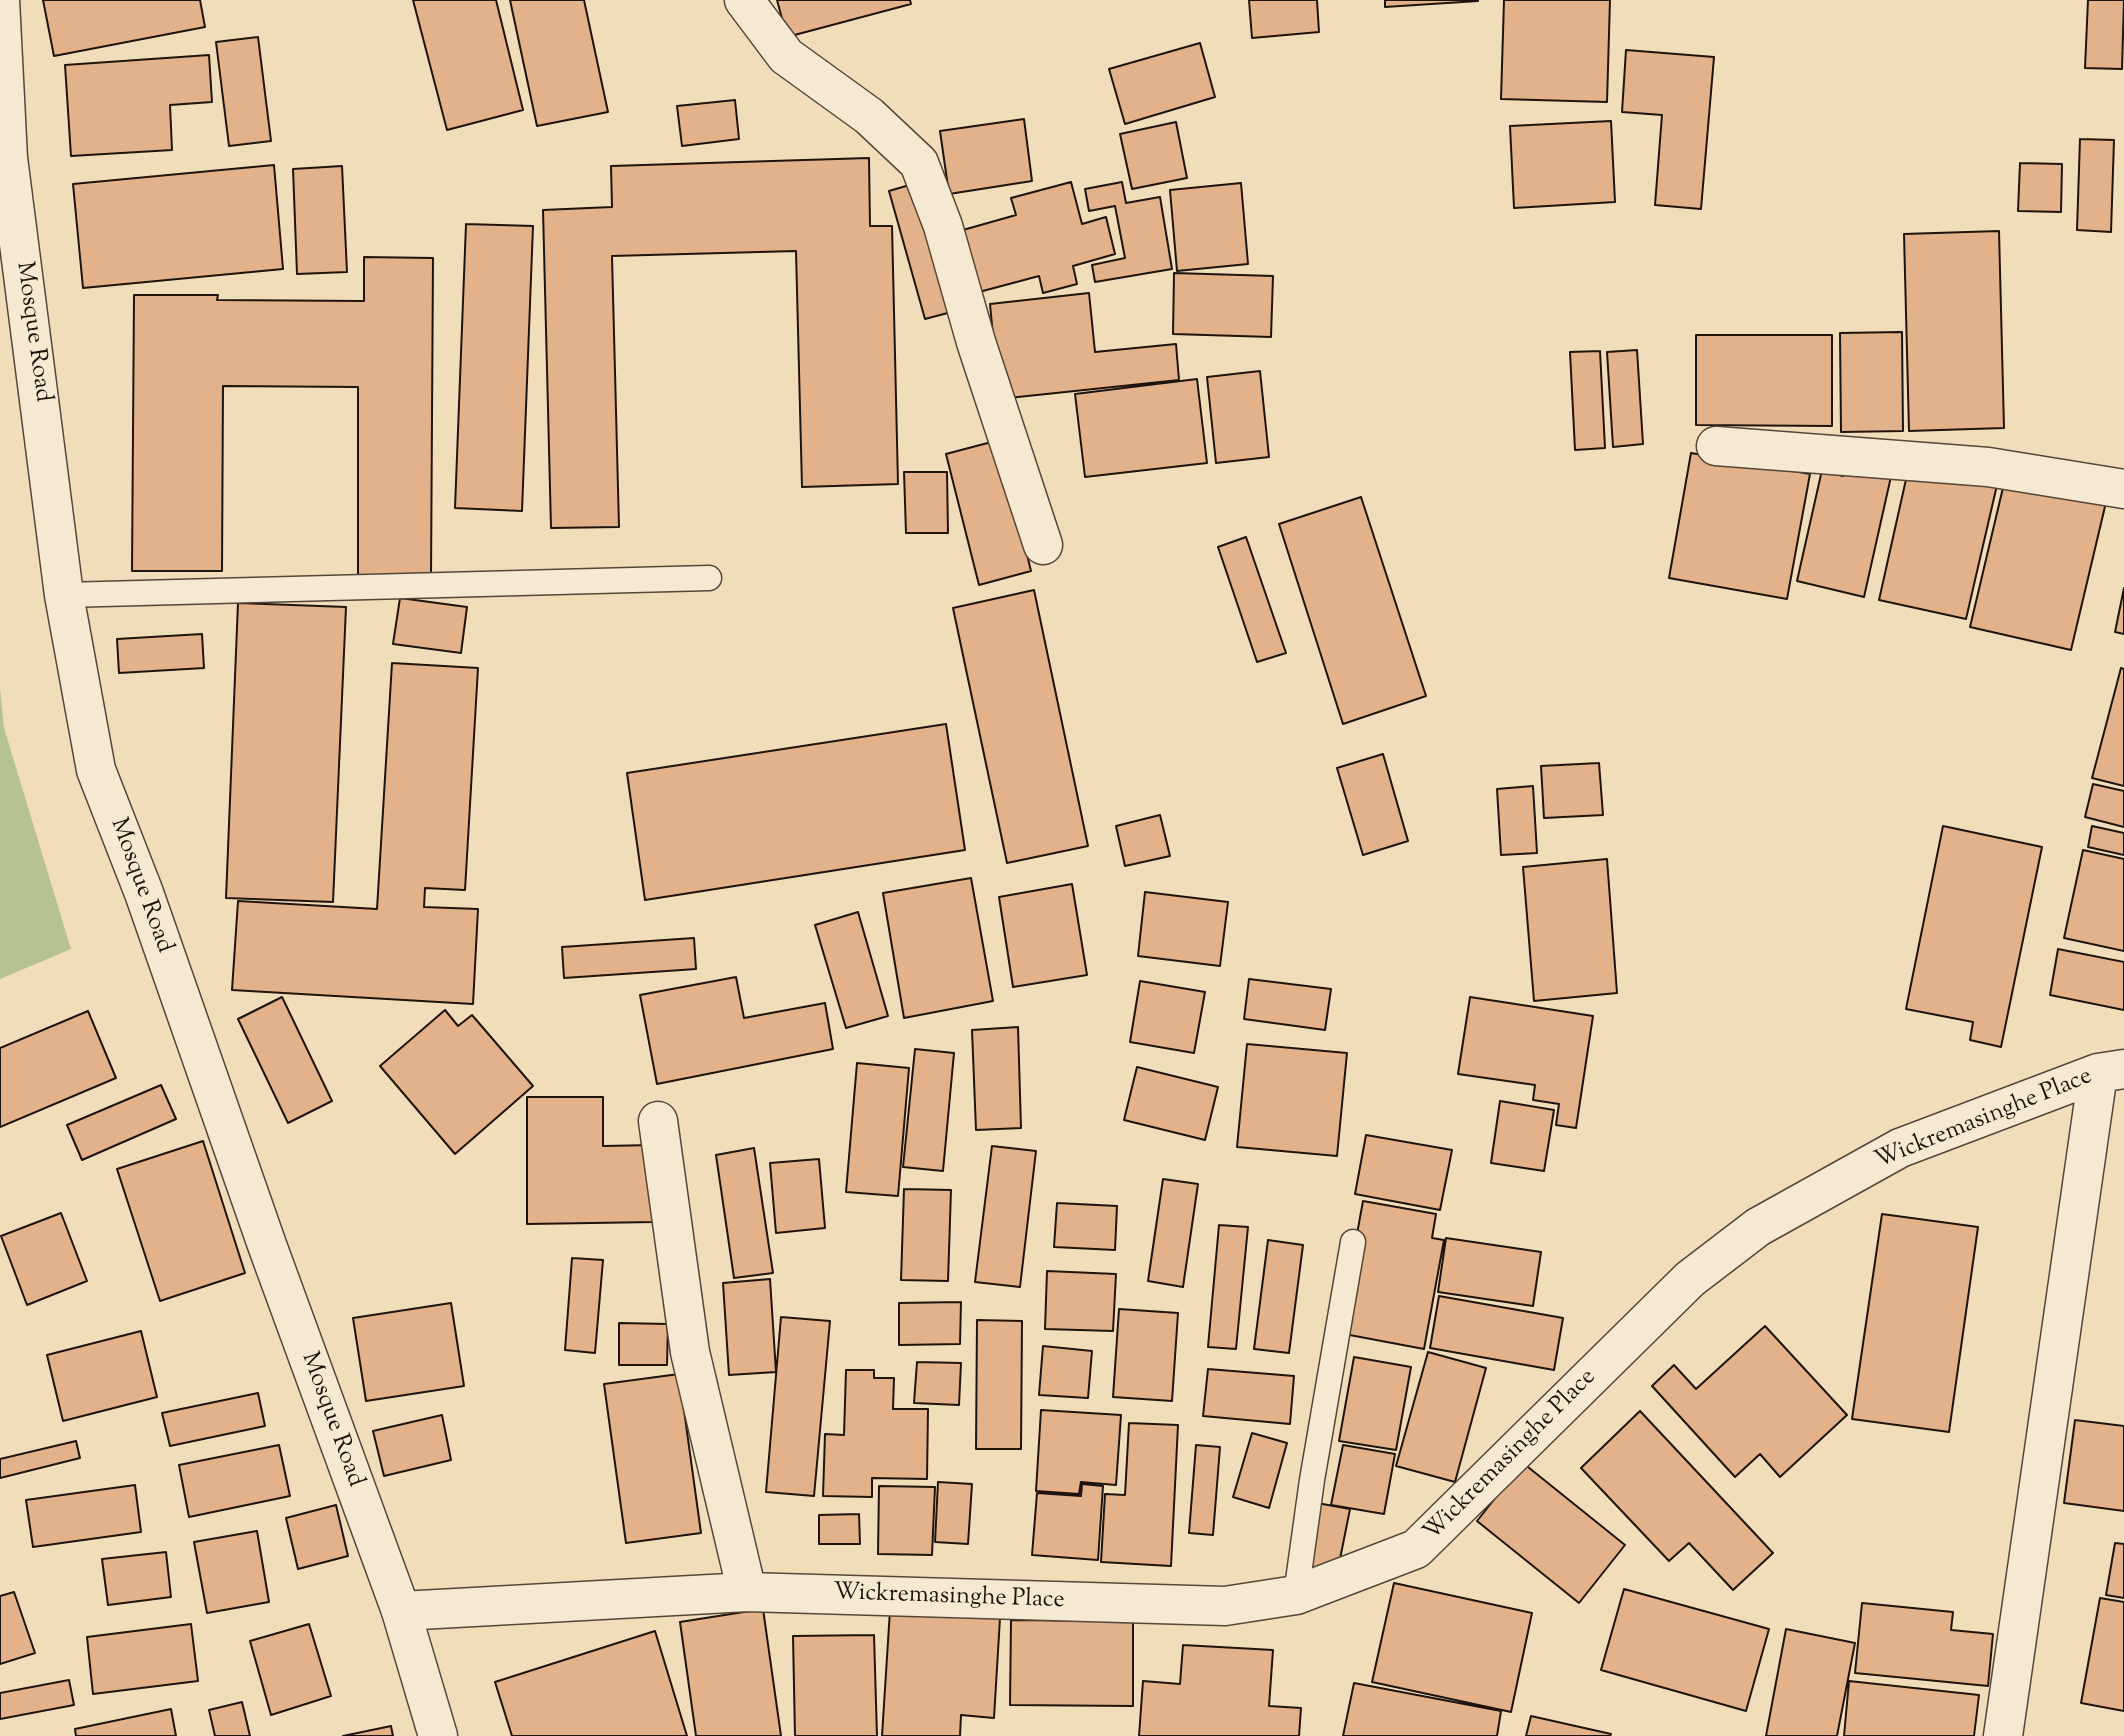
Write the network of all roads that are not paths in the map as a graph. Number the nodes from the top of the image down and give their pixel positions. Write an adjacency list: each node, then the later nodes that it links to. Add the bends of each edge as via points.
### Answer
1 (0, 0): 7 (street, Mosque Road, via 8,158)
2 (744, 0): 5 (street, via 786,56 869,116 919,163)
3 (1716, 446): 4 (street, via 1987,467)
4 (2124, 489)
5 (1043, 545)
6 (709, 578): 7 (lane)
7 (64, 595): 13 (street, Mosque Road, via 96,770)
8 (2111, 1071): 12 (street, Wickremasinghe Place, via 1899,1148 1758,1227 1690,1279 1416,1549); 15 (street)
9 (658, 1121): 11 (street, via 690,1352)
10 (1353, 1242): 12 (lane)
11 (747, 1592): 12 (street, Wickremasinghe Place, via 1225,1606); 13 (street, Wickremasinghe Place)
12 (1296, 1595)
13 (401, 1611): 14 (street, Mosque Road)
14 (438, 1736)
15 (2003, 1736)

